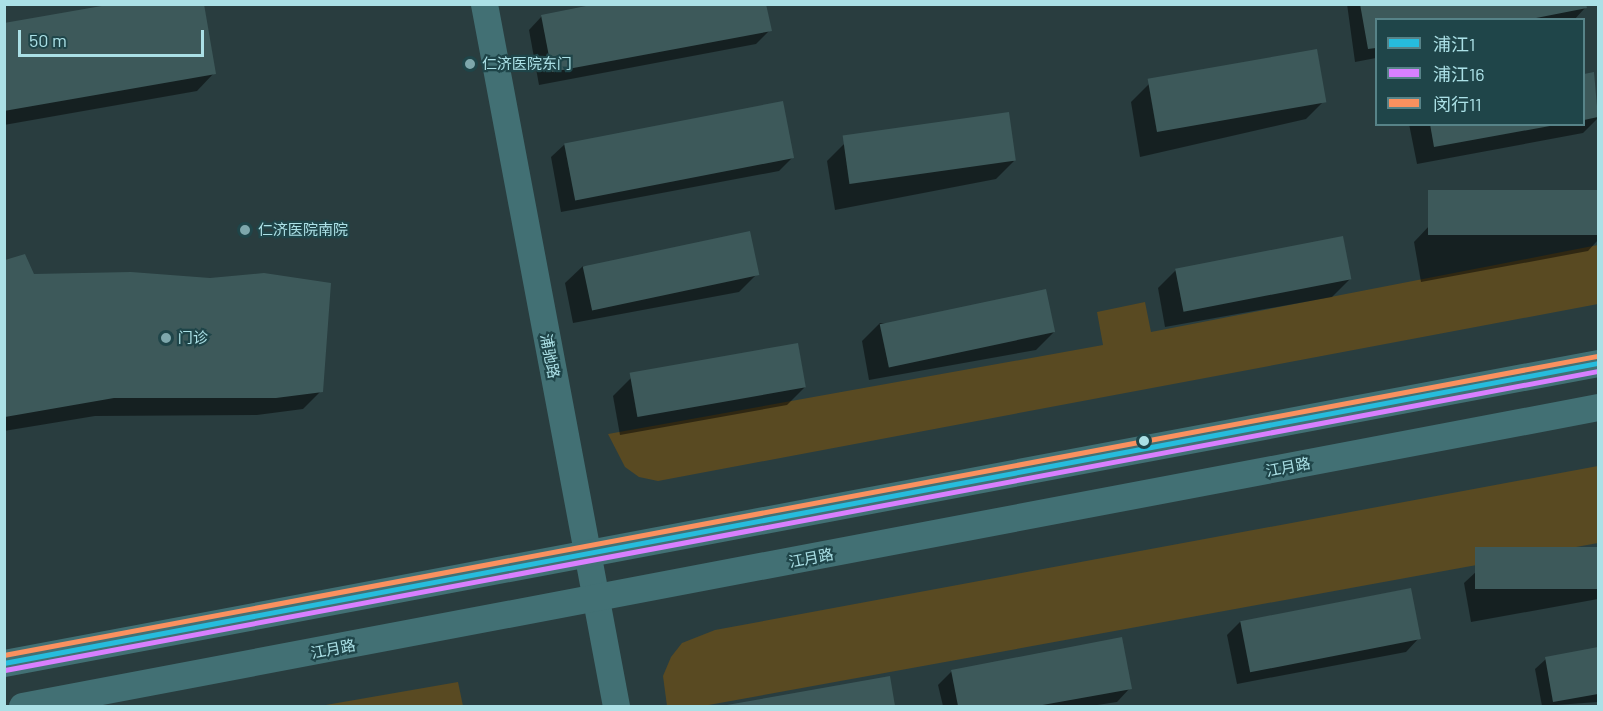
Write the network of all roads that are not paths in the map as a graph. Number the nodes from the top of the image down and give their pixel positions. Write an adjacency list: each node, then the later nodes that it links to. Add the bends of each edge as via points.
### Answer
1 (484, 4): 4 (street, 浦驰路)
2 (1599, 363): 4 (street)
3 (1599, 407): 5 (street, 江月路)
4 (587, 552): 5 (street, 浦驰路); 6 (street)
5 (596, 600): 7 (street, 江月路); 9 (street, 浦驰路)
6 (4, 663)
7 (134, 696): 8 (street, 江月路)
8 (22, 706)
9 (616, 706)

